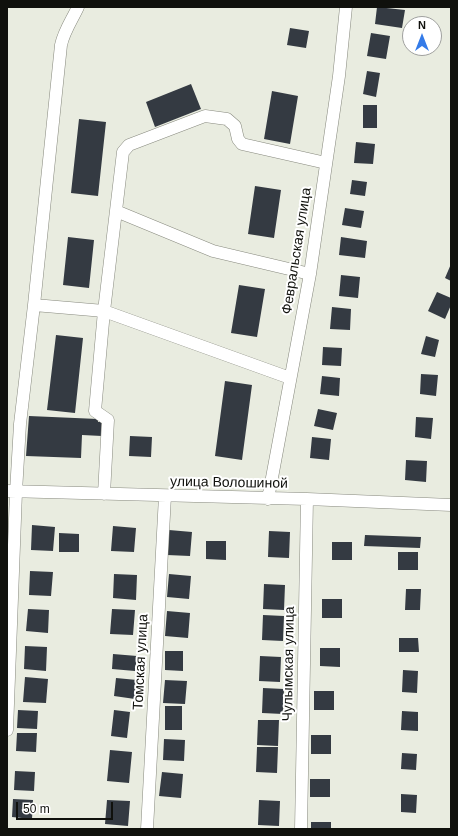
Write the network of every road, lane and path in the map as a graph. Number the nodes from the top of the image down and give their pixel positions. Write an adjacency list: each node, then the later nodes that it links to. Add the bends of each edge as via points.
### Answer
1 (78, 7): 6 (street, via 62,36)
2 (346, 7): 3 (street, Февральская улица)
3 (326, 163): 4 (street, via 242,144 235,126 227,119 205,116 130,145 123,152); 5 (street, Февральская улица)
4 (116, 211): 5 (street, via 213,251); 7 (street)
5 (310, 274): 8 (street, Февральская улица)
6 (34, 305): 7 (street); 9 (street)
7 (104, 311): 8 (street); 10 (street, via 94,411 108,420)
8 (290, 378): 12 (street, Февральская улица)
9 (11, 491): 10 (street, улица Волошиной); 15 (street)
10 (104, 494): 11 (street, улица Волошиной)
11 (165, 496): 12 (street, улица Волошиной); 17 (street, Томская улица)
12 (268, 498): 13 (street, улица Волошиной)
13 (307, 499): 14 (street, улица Волошиной); 18 (street, Чулымская улица)
14 (451, 505)
15 (8, 678): 16 (street)
16 (7, 730)
17 (147, 829)
18 (301, 829)

